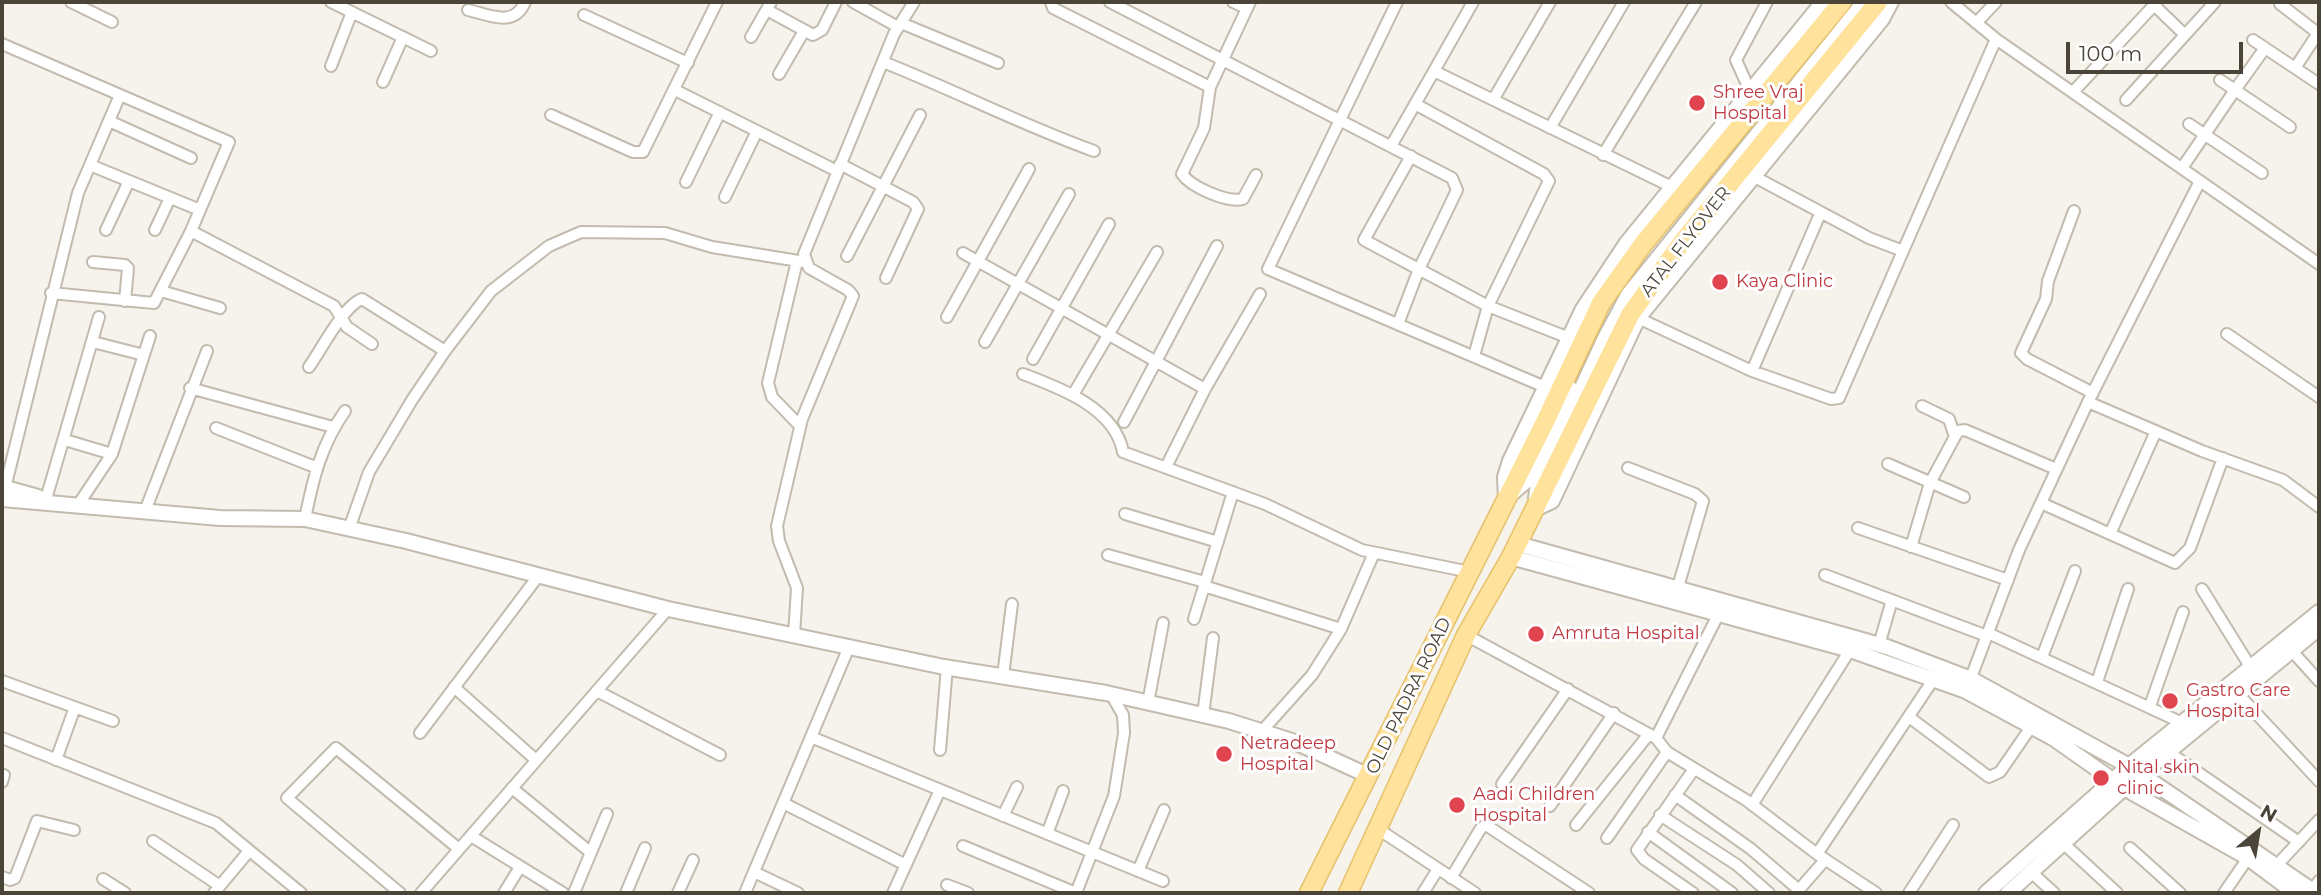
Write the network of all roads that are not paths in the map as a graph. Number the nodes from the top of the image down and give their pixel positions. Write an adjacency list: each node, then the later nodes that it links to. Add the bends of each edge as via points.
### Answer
1 (71, 2): 33 (street)
2 (331, 2): 31 (street)
3 (526, 2): 30 (street, via 519,13 507,19)
4 (717, 2): 48 (street)
5 (836, 2): 36 (street, via 822,30 813,35)
6 (853, 2): 35 (street)
7 (914, 2): 35 (street)
8 (1051, 2): 57 (street, via 1054,8)
9 (1110, 2): 46 (street)
10 (1233, 2): 28 (street)
11 (1397, 2): 69 (street)
12 (1473, 2): 52 (street)
13 (1550, 2): 63 (street)
14 (1624, 2): 73 (street)
15 (1696, 2): 78 (street)
16 (1767, 2): 60 (street, via 1736,60)
17 (1823, 2): 60 (street)
18 (1842, 2): 169 (main road, ATAL FLYOVER, via 1643,244 1601,303)
19 (1856, 2): 169 (street, via 1623,289 1525,482)
20 (1864, 2): 174 (street, via 1628,295 1538,483)
21 (1878, 2): 174 (main road, ATAL FLYOVER, via 1683,241 1630,315)
22 (1891, 2): 87 (street, via 1882,19)
23 (1951, 2): 34 (street)
24 (1996, 2): 34 (street)
25 (2215, 2): 38 (street)
26 (2156, 3): 38 (street); 61 (street)
27 (2280, 4): 37 (street)
28 (1248, 5): 46 (street)
29 (769, 6): 36 (street); 40 (street)
30 (468, 10)
31 (352, 12): 39 (street); 50 (street)
32 (584, 15): 48 (street)
33 (112, 22)
34 (1976, 23): 41 (street)
35 (899, 25): 47 (street); 49 (street)
36 (804, 31): 53 (street)
37 (2318, 34): 51 (street)
38 (2185, 35): 64 (street)
39 (403, 37): 45 (street); 55 (street)
40 (751, 37)
41 (1996, 39): 61 (street); 104 (street)
42 (2253, 40): 44 (street)
43 (2, 44): 62 (street)
44 (2265, 48): 51 (street); 59 (street)
45 (431, 51)
46 (1224, 59): 57 (street); 69 (street)
47 (883, 62): 77 (street); 82 (street)
48 (688, 63): 58 (street)
49 (998, 63)
50 (331, 66)
51 (2295, 68): 56 (street)
52 (1434, 71): 63 (street); 65 (street)
53 (779, 74)
54 (2220, 80): 59 (street)
55 (383, 82)
56 (2319, 83)
57 (1210, 87): 86 (street, via 1204,128 1182,174 1232,201 1243,199)
58 (675, 90): 66 (street); 67 (street, via 648,147 638,153)
59 (2235, 90): 72 (street); 75 (street)
60 (1750, 91): 92 (street)
61 (2073, 92): 83 (street)
62 (120, 95): 70 (street); 96 (street, via 229,142)
63 (1493, 100): 73 (street)
64 (2126, 100)
65 (1415, 104): 76 (street); 119 (street, via 1549,180)
66 (720, 113): 74 (street); 90 (street)
67 (551, 115)
68 (920, 115): 91 (street)
69 (1338, 118): 76 (street); 126 (street, via 1268,269)
70 (109, 121): 80 (street); 81 (street)
71 (2189, 124): 75 (street)
72 (2290, 127)
73 (1550, 128): 78 (street)
74 (757, 131): 82 (street); 94 (street)
75 (2205, 134): 83 (street); 85 (street)
76 (1391, 146): 79 (street)
77 (1094, 151)
78 (1603, 155): 92 (street)
79 (1411, 156): 112 (street, via 1452,178 1457,190); 112 (street, via 1364,240)
80 (191, 158)
81 (90, 164): 88 (street); 116 (street)
82 (838, 167): 91 (street); 108 (street)
83 (2182, 168): 89 (street)
84 (1029, 169): 110 (street)
85 (2262, 173)
86 (1255, 175)
87 (1753, 176): 98 (street); 125 (street)
88 (129, 181): 95 (street); 101 (street)
89 (2200, 181): 111 (street); 147 (street)
90 (686, 183)
91 (884, 187): 107 (street); 113 (street, via 918,209)
92 (1672, 187): 130 (street, via 1599,281)
93 (1069, 194): 114 (street)
94 (725, 197)
95 (170, 198): 96 (street); 100 (street)
96 (200, 211): 102 (street)
97 (2074, 211): 147 (street, via 2048,281 2046,299 2021,353)
98 (1821, 214): 104 (street); 141 (street)
99 (1109, 225): 121 (street)
100 (155, 229)
101 (106, 230)
102 (191, 231): 115 (street); 123 (street, via 334,306)
103 (1217, 246): 139 (street)
104 (1903, 251): 141 (street, via 1839,398)
105 (963, 253): 110 (street)
106 (1157, 253): 127 (street)
107 (847, 256)
108 (801, 261): 135 (street, via 712,247 665,233 581,232 549,246 491,291); 152 (street, via 768,383 772,397); 152 (street, via 853,296)
109 (93, 262): 118 (street, via 128,268)
110 (979, 262): 114 (street); 124 (street)
111 (2319, 264)
112 (1419, 269): 119 (street); 126 (street)
113 (886, 278)
114 (1018, 284): 121 (street); 132 (street)
115 (161, 291): 118 (street, via 154,303); 120 (street)
116 (51, 293): 118 (street); 166 (street)
117 (1260, 294): 145 (street)
118 (124, 301)
119 (1488, 306): 130 (street); 137 (street)
120 (219, 308)
121 (1061, 308): 127 (street); 138 (street)
122 (99, 317): 131 (street)
123 (342, 317): 133 (street, via 347,327); 135 (street, via 362,299); 140 (street)
124 (947, 317)
125 (1638, 318): 141 (street); 174 (street, via 1552,501)
126 (1398, 324): 137 (street)
127 (1109, 334): 139 (street); 146 (street)
128 (2227, 334): 148 (street)
129 (150, 336): 136 (street)
130 (1569, 338): 143 (street)
131 (93, 342): 136 (street); 157 (street)
132 (985, 342)
133 (372, 344)
134 (207, 351): 144 (street)
135 (445, 351): 178 (street, via 369,472)
136 (144, 355): 158 (street)
137 (1474, 356): 143 (street)
138 (1033, 359)
139 (1157, 361): 145 (street); 151 (street)
140 (309, 368)
141 (1752, 371)
142 (1023, 374): 146 (street)
143 (1545, 387): 169 (street, via 1510,461)
144 (190, 388): 154 (street); 175 (street)
145 (1205, 389): 162 (street)
146 (1074, 393): 162 (street, via 1120,434 1123,452)
147 (2091, 397): 155 (street); 164 (street)
148 (2319, 397)
149 (1922, 406): 156 (street, via 1949,419)
150 (345, 411): 154 (street)
151 (1124, 422)
152 (800, 426): 206 (street, via 777,526 797,587)
153 (216, 428): 161 (street)
154 (333, 428): 161 (street)
155 (2156, 431): 159 (street); 180 (street)
156 (1954, 434): 164 (street, via 1965,430); 165 (street)
157 (65, 440): 158 (street); 170 (street)
158 (112, 454): 172 (street)
159 (2223, 458): 173 (street, via 2283,481); 180 (street, via 2190,548 2175,562)
160 (1888, 464): 165 (street)
161 (315, 467): 177 (street)
162 (1166, 467): 167 (street)
163 (1629, 468): 192 (street, via 1703,501)
164 (2056, 469): 171 (street)
165 (1930, 483): 168 (street); 182 (street)
166 (3, 491): 170 (street)
167 (1233, 492): 181 (street); 184 (street)
168 (1964, 497)
169 (1506, 498): 187 (main road, OLD PADRA ROAD)
170 (51, 501): 172 (street)
171 (2041, 503): 180 (street); 190 (street)
172 (78, 505): 175 (street)
173 (2319, 507)
174 (1535, 509): 183 (main road, OLD PADRA ROAD)
175 (145, 511): 177 (street)
176 (1125, 514): 181 (street)
177 (305, 519): 178 (street)
178 (349, 528): 188 (street)
179 (1858, 528): 182 (street)
180 (2110, 534)
181 (1218, 541): 191 (street)
182 (1911, 547): 190 (street)
183 (1514, 551): 192 (street); 201 (street); 207 (main road, OLD PADRA ROAD)
184 (1374, 553): 187 (street); 204 (street)
185 (1108, 555): 191 (street)
186 (2074, 571): 214 (street)
187 (1470, 572): 252 (main road, OLD PADRA ROAD)
188 (539, 575): 198 (street); 223 (street)
189 (1825, 575): 195 (street)
190 (2008, 580): 205 (street)
191 (1205, 584): 202 (street); 204 (street)
192 (1678, 587): 196 (street)
193 (2128, 589): 221 (street)
194 (2202, 589): 216 (street)
195 (1892, 600): 205 (street); 210 (street)
196 (1727, 601): 201 (street); 210 (street)
197 (1012, 604): 217 (street)
198 (668, 609): 206 (street); 225 (street)
199 (2183, 612): 230 (street)
200 (2319, 612): 216 (street)
201 (1717, 615): 212 (street); 240 (street)
202 (1194, 619)
203 (1163, 623): 228 (street)
204 (1341, 629): 238 (street, via 1312,675)
205 (1987, 634): 214 (street); 222 (street)
206 (794, 635): 211 (street)
207 (1466, 635): 224 (street); 271 (main road, OLD PADRA ROAD)
208 (2316, 635): 213 (street)
209 (1213, 638): 232 (street)
210 (1879, 645): 222 (street)
211 (849, 647): 215 (street); 241 (street)
212 (1850, 650): 218 (street); 262 (street)
213 (2291, 651): 220 (street); 227 (street)
214 (2042, 657): 221 (street)
215 (947, 667): 217 (street); 243 (street)
216 (2251, 668): 235 (street)
217 (1003, 676): 226 (street)
218 (1933, 680): 222 (street); 233 (street)
219 (2, 681): 229 (street)
220 (2319, 681)
221 (2097, 682): 230 (street)
222 (1968, 685): 236 (street); 249 (street)
223 (454, 687): 239 (street); 248 (street)
224 (1568, 689): 231 (street); 254 (street)
225 (597, 691): 246 (street); 248 (street)
226 (1111, 694): 228 (street); 286 (street, via 1123,715 1124,733 1114,796)
227 (2239, 695): 237 (street); 253 (street)
228 (1148, 703): 232 (street)
229 (75, 706): 234 (street); 247 (street)
230 (2150, 706): 235 (street)
231 (1614, 713): 240 (street); 263 (street)
232 (1203, 715): 238 (street)
233 (1909, 717): 236 (street, via 1989,777 2000,772); 287 (street)
234 (113, 721)
235 (2184, 723): 237 (street); 249 (street)
236 (2031, 727): 255 (street, via 2053,737)
237 (2198, 730): 245 (street)
238 (1262, 731): 252 (street)
239 (420, 733)
240 (1652, 736): 244 (street); 269 (street)
241 (811, 737): 258 (street); 261 (street)
242 (2, 738): 247 (street)
243 (940, 750)
244 (1667, 752): 250 (street); 276 (street)
245 (2171, 753): 251 (street); 278 (street)
246 (720, 755)
247 (56, 760): 284 (street, via 216,823)
248 (536, 760): 257 (street)
249 (2129, 766): 251 (street); 255 (street)
250 (1694, 769): 260 (street); 262 (street)
251 (2143, 775): 255 (street); 291 (street)
252 (1369, 776): 319 (main road, OLD PADRA ROAD)
253 (2319, 781)
254 (1502, 784)
255 (2119, 785): 279 (street); 288 (street); 329 (street)
256 (1017, 787): 267 (street)
257 (512, 788): 275 (street); 285 (street)
258 (940, 790): 267 (street); 290 (street)
259 (1063, 791): 274 (street)
260 (1675, 795): 266 (street); 305 (street, via 1751,849)
261 (783, 803): 290 (street); 295 (street)
262 (1752, 805): 287 (street)
263 (1550, 806)
264 (1164, 810): 294 (street)
265 (607, 814): 285 (street)
266 (1660, 815): 273 (street); 326 (street, via 1737,865)
267 (1003, 816): 274 (street)
268 (2319, 820): 278 (street)
269 (1576, 825)
270 (1953, 825): 328 (street)
271 (1378, 829): 293 (street); 320 (main road, OLD PADRA ROAD)
272 (74, 830): 297 (street, via 37,821 15,878)
273 (1648, 832): 324 (street, via 1639,845 1639,855); 325 (street)
274 (1047, 834): 286 (street)
275 (471, 836): 283 (street); 292 (street)
276 (1607, 838)
277 (153, 841): 303 (street)
278 (2299, 842): 291 (street)
279 (2063, 843): 296 (street); 332 (street)
280 (963, 846): 318 (street)
281 (645, 848): 312 (street)
282 (2130, 848): 333 (street)
283 (459, 849): 304 (street); 308 (street, via 336,748 287,798)
284 (249, 851): 303 (street); 307 (street)
285 (590, 852): 311 (street)
286 (1094, 853): 294 (street); 318 (street)
287 (1821, 857): 305 (street); 327 (street)
288 (2248, 859): 334 (street); 335 (street)
289 (693, 860): 313 (street)
290 (906, 865): 316 (street)
291 (2277, 865): 302 (street)
292 (520, 867): 309 (street); 310 (street)
293 (1438, 869): 298 (street); 321 (street)
294 (1138, 871): 300 (street)
295 (754, 872): 314 (street); 315 (street)
296 (2031, 872): 330 (street); 331 (street)
297 (2, 877)
298 (1451, 878): 322 (street); 323 (street, via 1486,825)
299 (103, 879): 306 (street)
300 (1163, 881)
301 (947, 885): 317 (street)
302 (2316, 888)
303 (217, 890)
304 (425, 892)
305 (1797, 892)
306 (125, 893)
307 (300, 893)
308 (400, 893)
309 (504, 893)
310 (563, 893)
311 (574, 893)
312 (626, 893)
313 (678, 893)
314 (745, 893)
315 (798, 893)
316 (893, 893)
317 (968, 893)
318 (1076, 893)
319 (1309, 893)
320 (1348, 893)
321 (1423, 893)
322 (1475, 893)
323 (1589, 893)
324 (1693, 893)
325 (1731, 893)
326 (1769, 893)
327 (1876, 893)
328 (1909, 893)
329 (1986, 893)
330 (2008, 893)
331 (2054, 893)
332 (2117, 893)
333 (2180, 893)
334 (2224, 893)
335 (2295, 893)

